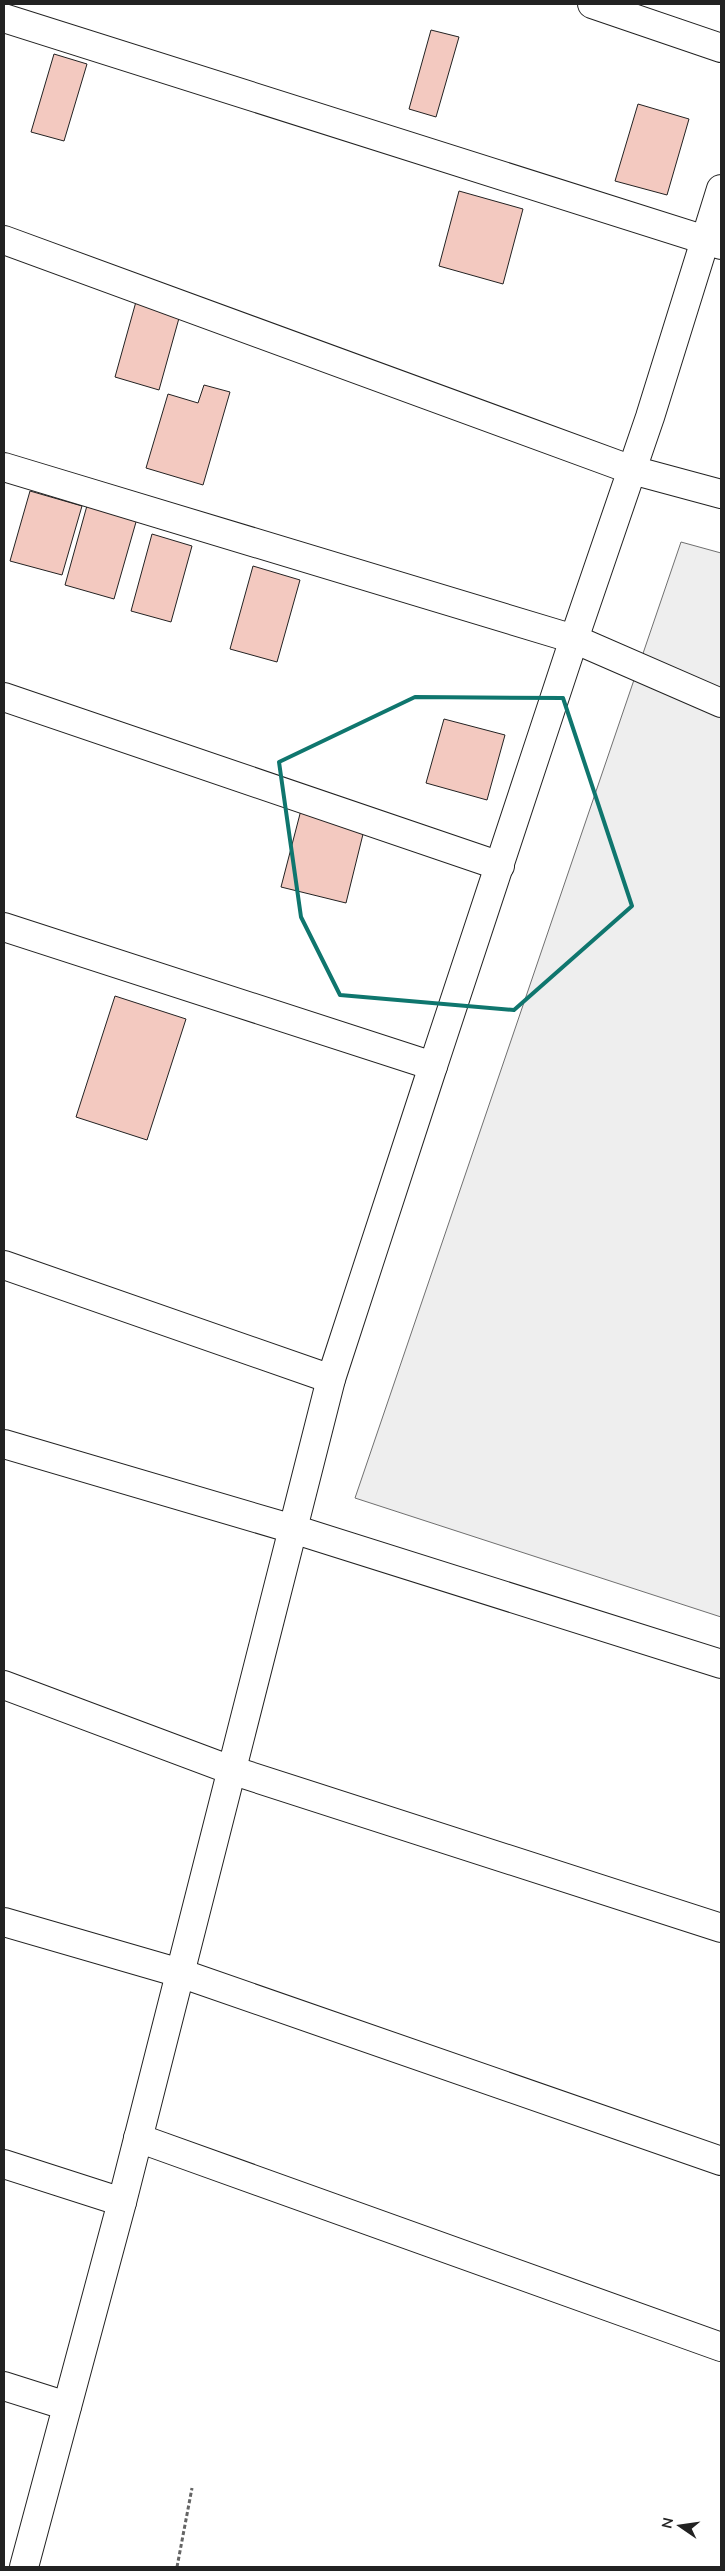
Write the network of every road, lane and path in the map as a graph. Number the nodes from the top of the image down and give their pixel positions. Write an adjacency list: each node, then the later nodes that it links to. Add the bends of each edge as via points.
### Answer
1 (592, 4): 3 (street)
2 (4, 18): 6 (street)
3 (721, 48)
4 (721, 190): 6 (street)
5 (4, 240): 8 (street)
6 (714, 242): 8 (street)
7 (4, 466): 10 (street)
8 (632, 470): 9 (street); 10 (street)
9 (721, 494)
10 (574, 639): 12 (street); 13 (street)
11 (4, 697): 13 (street)
12 (721, 703)
13 (500, 866): 15 (street)
14 (4, 927): 15 (street)
15 (433, 1066): 17 (street)
16 (4, 1265): 17 (street)
17 (331, 1379): 19 (street)
18 (4, 1444): 19 (street)
19 (293, 1529): 20 (street); 22 (street)
20 (721, 1664)
21 (4, 1685): 22 (street)
22 (231, 1770): 24 (street); 25 (street)
23 (4, 1922): 25 (street)
24 (721, 1928)
25 (180, 1973): 26 (street); 27 (street)
26 (138, 2138): 29 (street); 30 (street)
27 (721, 2161)
28 (4, 2164): 29 (street)
29 (122, 2202): 32 (street)
30 (721, 2347)
31 (4, 2386): 32 (street)
32 (67, 2406): 34 (street)
33 (192, 2488): 35 (path)
34 (24, 2567)
35 (177, 2567)

